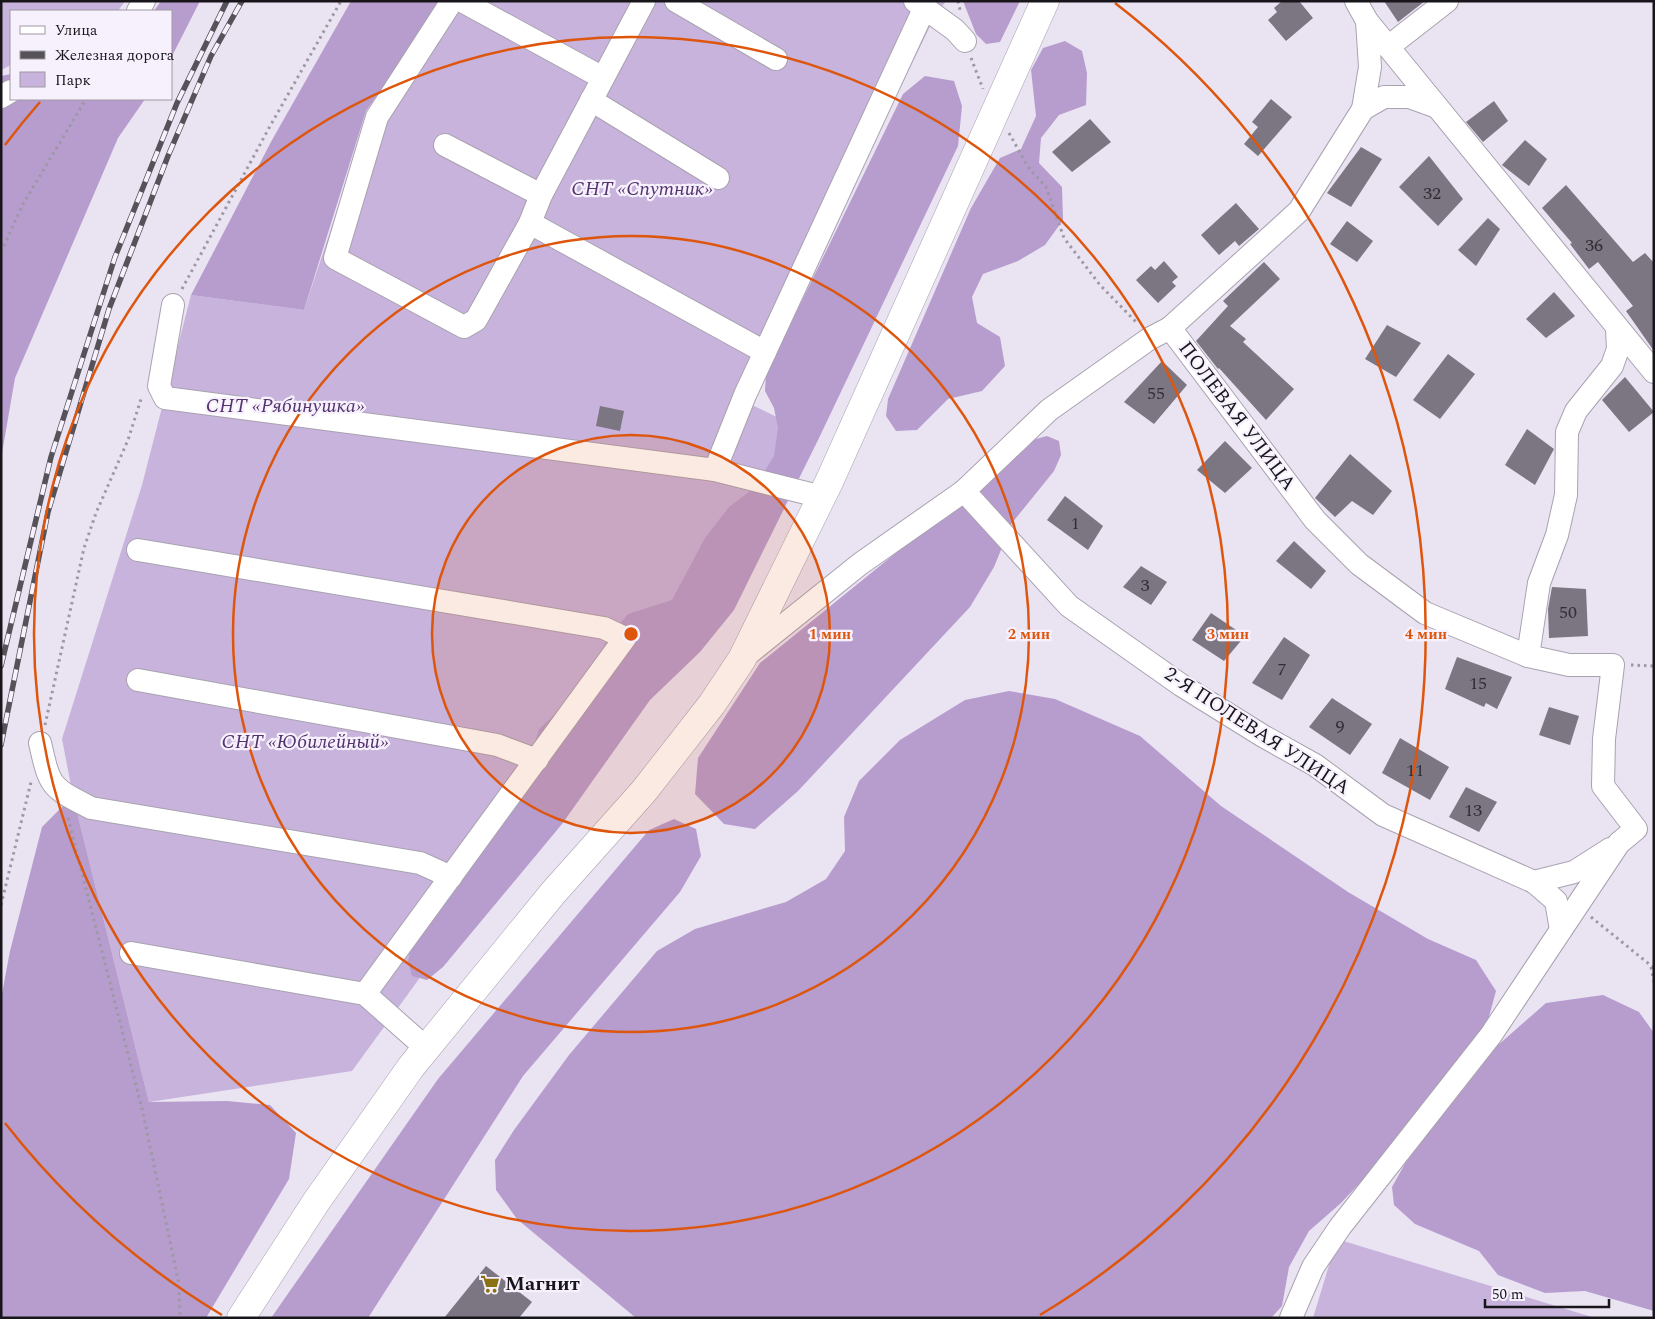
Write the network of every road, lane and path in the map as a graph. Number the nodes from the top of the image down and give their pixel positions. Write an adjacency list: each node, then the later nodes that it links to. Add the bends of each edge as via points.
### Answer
1 (341, 1): 25 (path)
2 (452, 1): 23 (street, via 377,117 335,258 464,327 476,320)
3 (462, 1): 14 (street)
4 (644, 1): 14 (street)
5 (676, 1): 13 (street)
6 (1045, 1): 19 (main road)
7 (1356, 1): 10 (street)
8 (1447, 1): 12 (street)
9 (920, 5): 11 (street); 29 (street)
10 (1367, 21): 12 (street); 18 (street, via 1370,67)
11 (965, 41)
12 (1388, 47): 17 (street)
13 (776, 59)
14 (603, 78): 16 (street)
15 (85, 100): 24 (path, via 24,204)
16 (592, 100): 21 (street); 22 (street)
17 (1438, 108): 18 (street, via 1409,97 1384,97); 27 (street)
18 (1363, 109): 26 (street, via 1299,211)
19 (997, 111): 28 (path, via 1028,167 1046,187 1064,238 1100,285); 34 (main road)
20 (445, 145): 22 (street)
21 (718, 178)
22 (540, 195): 23 (street)
23 (530, 224): 29 (street)
24 (1, 252)
25 (173, 305): 32 (street, via 159,386 165,398)
26 (1170, 328): 28 (street, ПОЛЕВАЯ УЛИЦА); 36 (street, ПОЛЕВАЯ УЛИЦА, via 1316,520 1359,564 1425,613)
27 (1617, 329): 30 (street); 36 (street, via 1618,349 1612,366 1576,411 1567,432 1566,495 1557,535 1539,583)
28 (1149, 339): 33 (street, ПОЛЕВАЯ УЛИЦА, via 1049,410)
29 (765, 352): 32 (street)
30 (1654, 372)
31 (143, 388): 39 (path, via 128,440 84,548)
32 (715, 470): 34 (street)
33 (964, 491): 37 (street, ПОЛЕВАЯ УЛИЦА, via 860,564); 45 (street, 2-Я ПОЛЕВАЯ УЛИЦА, via 1069,606 1181,685 1315,765 1383,815)
34 (822, 497): 37 (main road)
35 (138, 550): 40 (street, via 604,628 625,638)
36 (1528, 656): 43 (street, ПОЛЕВАЯ УЛИЦА, via 1569,665 1613,665 1604,739 1603,786 1636,828)
37 (742, 659): 53 (main road, via 706,712 644,791 553,893)
38 (138, 680): 40 (street, via 496,746)
39 (40, 743): 42 (street, via 48,777)
40 (537, 760): 44 (street)
41 (31, 781): 46 (path)
42 (62, 793): 44 (street, via 91,808 420,863); 54 (path, via 144,1113 179,1284)
43 (1619, 843): 45 (street, via 1574,872); 47 (street)
44 (451, 877): 52 (street)
45 (1534, 882): 48 (street, 2-Я ПОЛЕВАЯ УЛИЦА, via 1556,901)
46 (1, 905)
47 (1577, 906): 48 (street); 50 (path)
48 (1561, 930): 56 (street, via 1492,1035 1340,1227 1313,1267)
49 (131, 953): 52 (street)
50 (1653, 967): 51 (path)
51 (1654, 982)
52 (366, 994): 53 (street)
53 (426, 1048): 55 (main road, via 321,1194)
54 (180, 1318)
55 (241, 1318)
56 (1291, 1318)

